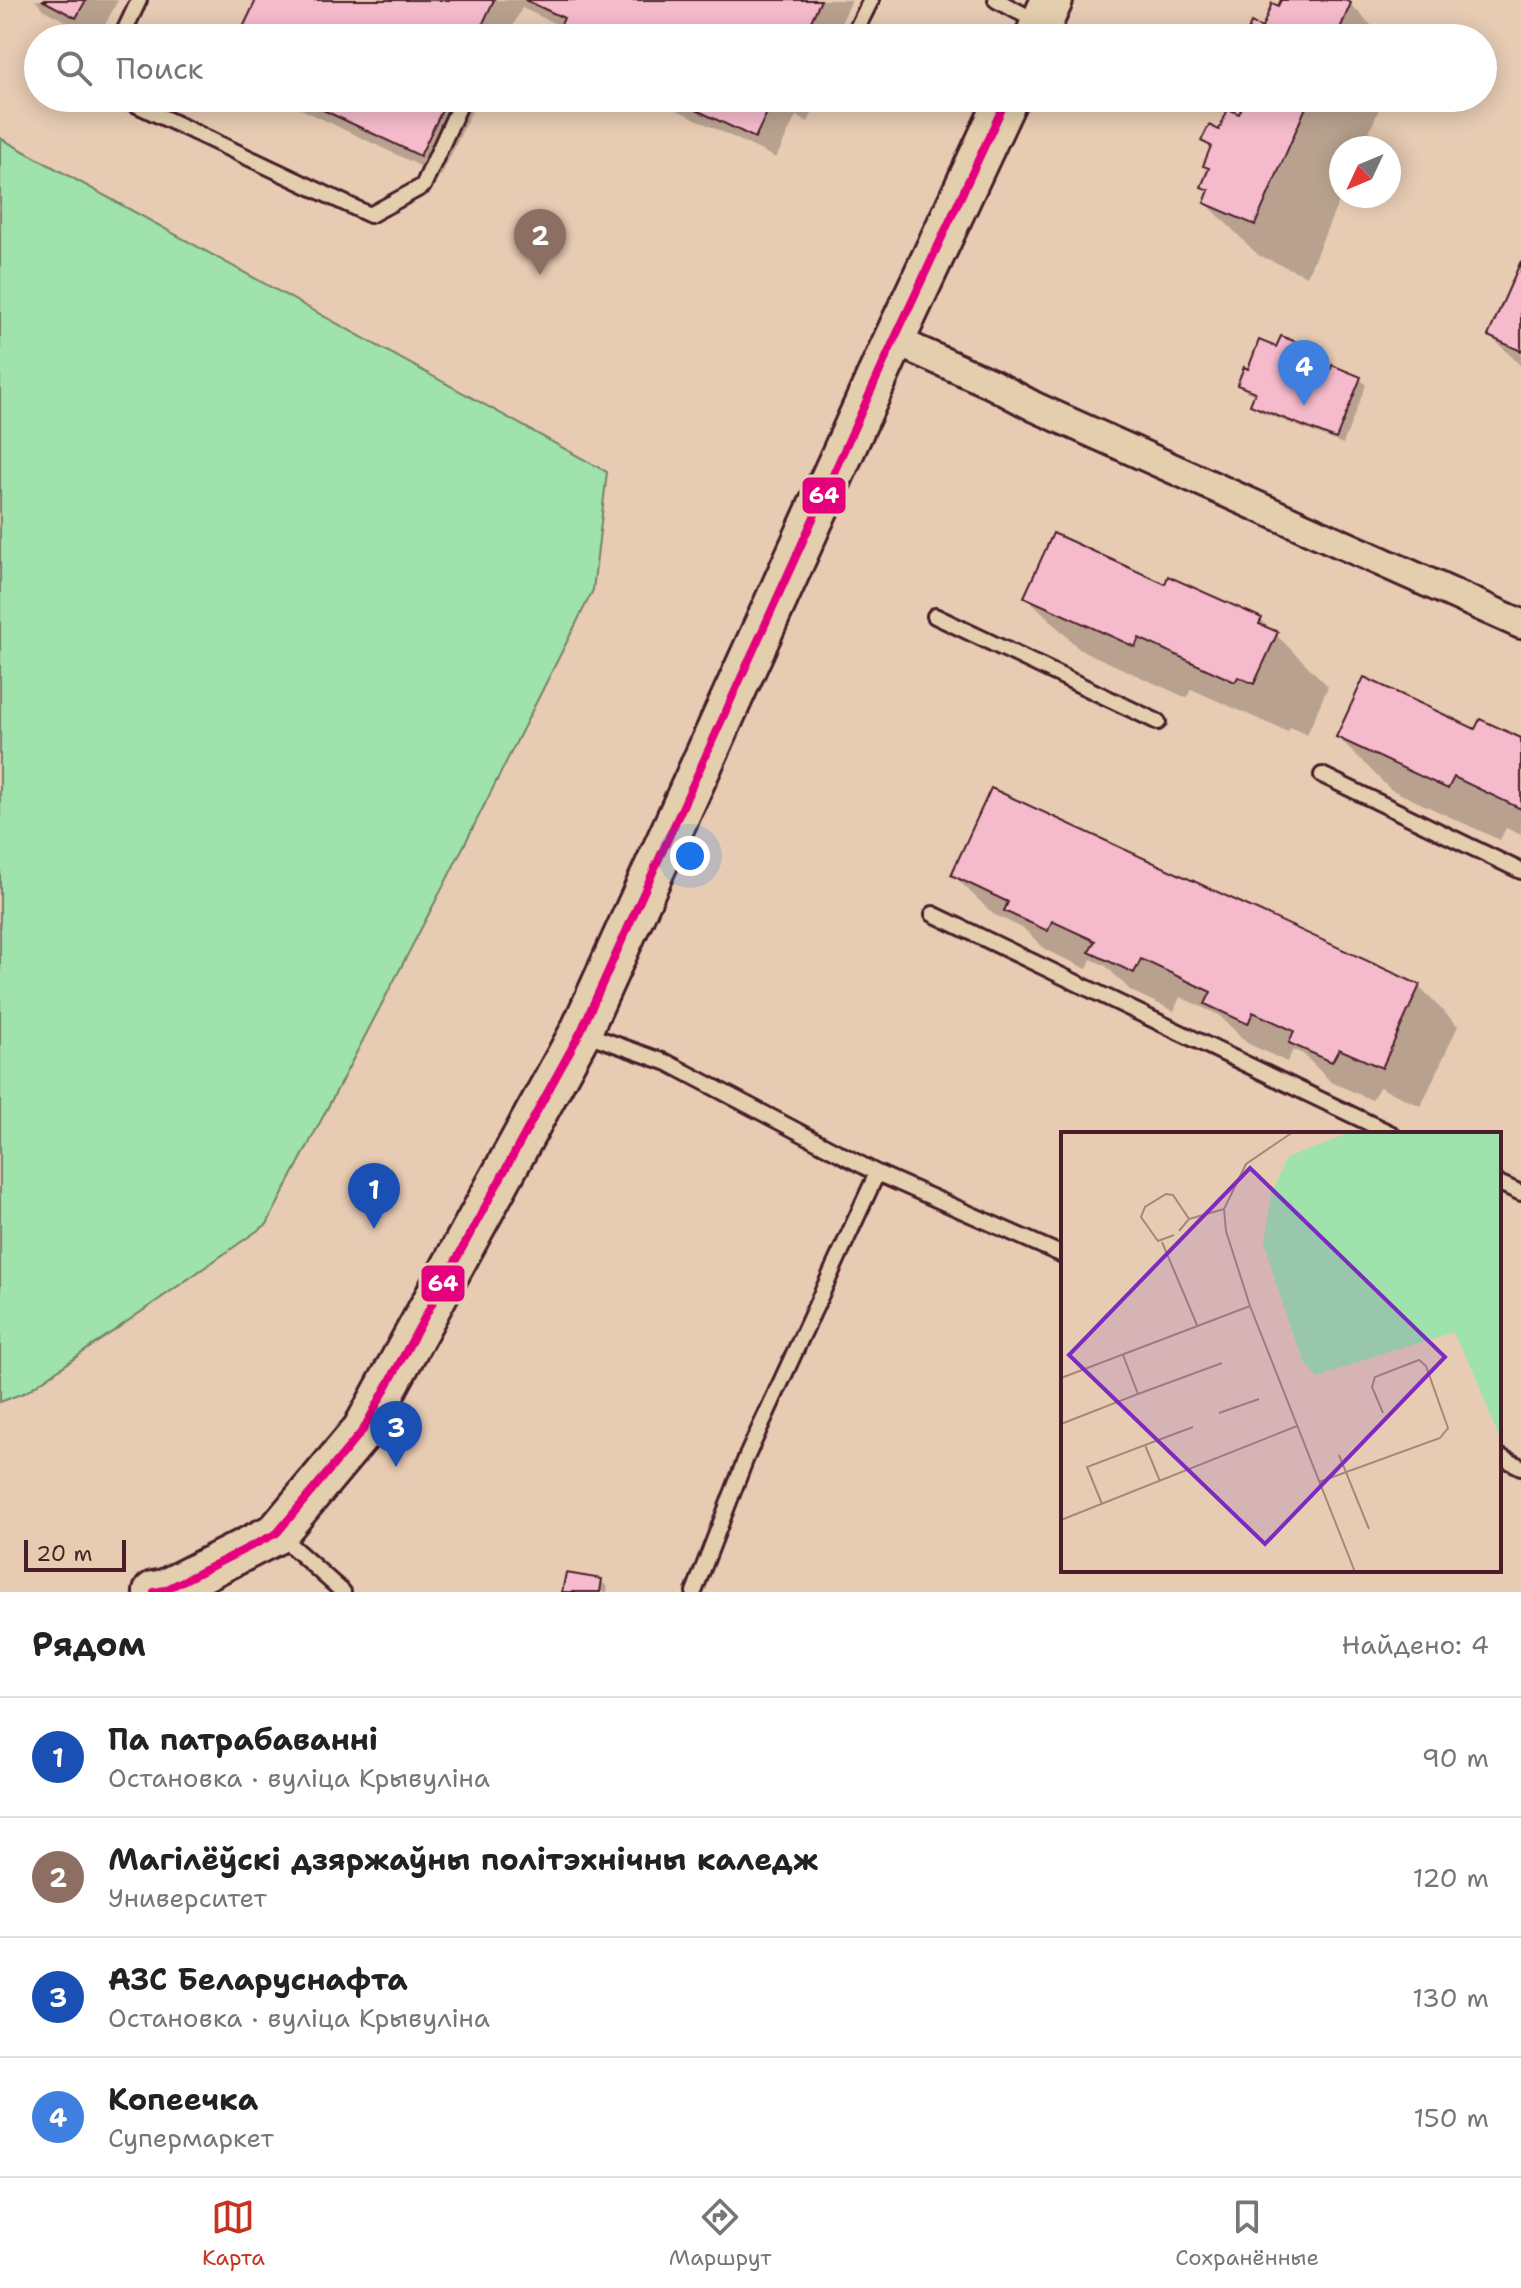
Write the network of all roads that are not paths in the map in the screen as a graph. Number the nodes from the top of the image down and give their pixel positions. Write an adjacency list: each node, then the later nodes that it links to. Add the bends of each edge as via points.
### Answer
1 (139, 0): 5 (lane)
2 (871, 0): 6 (lane)
3 (996, 0): 4 (lane)
4 (1043, 21)
5 (128, 24)
6 (859, 24)
7 (152, 112): 8 (lane, via 370,215 423,186)
8 (457, 112)
9 (1000, 112): 10 (main road)
10 (894, 340): 12 (street); 17 (main road)
11 (935, 616): 13 (lane)
12 (1521, 624)
13 (1158, 722)
14 (1322, 775): 15 (lane)
15 (1521, 871)
16 (933, 914): 18 (lane)
17 (581, 1031): 19 (lane, via 668,1063); 25 (main road, via 363,1430)
18 (1388, 1132)
19 (877, 1173): 22 (lane); 28 (lane, via 746,1458)
20 (1501, 1184): 21 (lane)
21 (1521, 1193)
22 (1061, 1254)
23 (1501, 1457): 24 (lane)
24 (1521, 1467)
25 (277, 1533): 26 (main road); 27 (lane)
26 (154, 1592)
27 (343, 1592)
28 (694, 1592)

